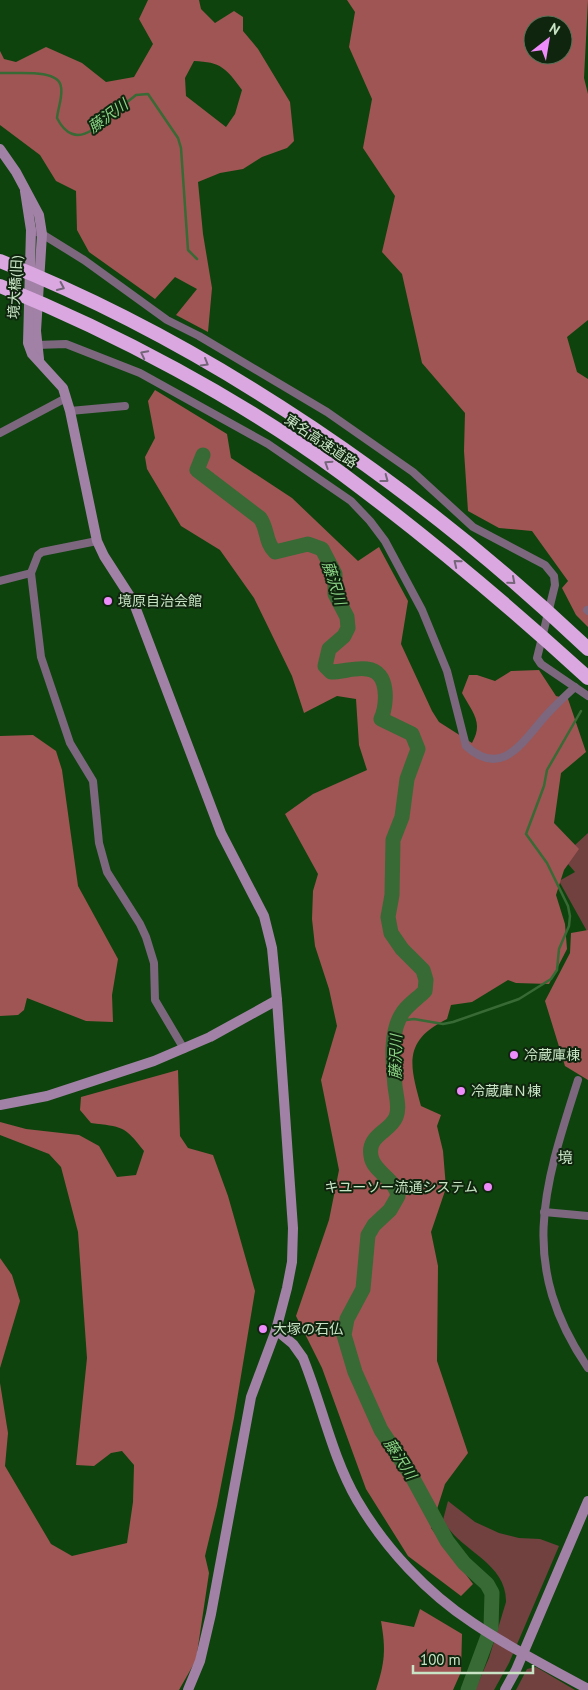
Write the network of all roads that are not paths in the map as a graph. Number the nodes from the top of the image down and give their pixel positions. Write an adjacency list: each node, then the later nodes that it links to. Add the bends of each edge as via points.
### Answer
1 (0, 149): 2 (street)
2 (25, 191): 3 (street); 4 (street, via 39,215)
3 (31, 230): 4 (street); 5 (street)
4 (42, 234): 5 (street); 20 (street, via 168,320 327,412 413,472 473,527 545,565 554,576 555,585 537,658)
5 (36, 248): 8 (street, 境大橋(旧))
6 (0, 261): 18 (highway, 東名高速道路, one-way to 18, via 163,339 309,426 430,513)
7 (0, 286): 19 (highway, 東名高速道路, one-way to 7, via 402,520 339,472 255,416 184,375 94,328)
8 (31, 330): 9 (street); 10 (street, via 28,343)
9 (36, 345): 10 (street); 20 (street, via 66,344 140,373 268,444 350,501 385,540 422,610 445,664 466,746 475,754 493,759 512,754)
10 (38, 359): 11 (street, via 63,388)
11 (66, 398): 13 (street); 14 (street)
12 (125, 406): 13 (street)
13 (70, 411): 15 (street)
14 (0, 433)
15 (97, 541): 16 (street, via 42,552); 22 (street, via 133,601 221,833 264,916 272,948)
16 (30, 574): 17 (street); 23 (street, via 41,657 70,743 93,782 107,872 146,937 154,963 155,1000)
17 (0, 581)
18 (588, 649)
19 (588, 678)
20 (575, 687): 21 (street)
21 (587, 693)
22 (277, 1000): 23 (street); 28 (street, via 293,1228 292,1262)
23 (184, 1050): 25 (street, via 47,1096)
24 (578, 1080): 26 (street, via 549,1174)
25 (0, 1105)
26 (544, 1212): 27 (street); 29 (street, via 545,1267 556,1308)
27 (588, 1216)
28 (276, 1330): 31 (street, via 304,1358 342,1465 357,1499 377,1530 429,1588 472,1623); 33 (street, via 251,1397 211,1614 200,1661)
29 (588, 1368)
30 (588, 1501): 31 (street)
31 (523, 1653): 32 (street); 34 (street)
32 (588, 1689)
33 (188, 1690)
34 (506, 1690)

